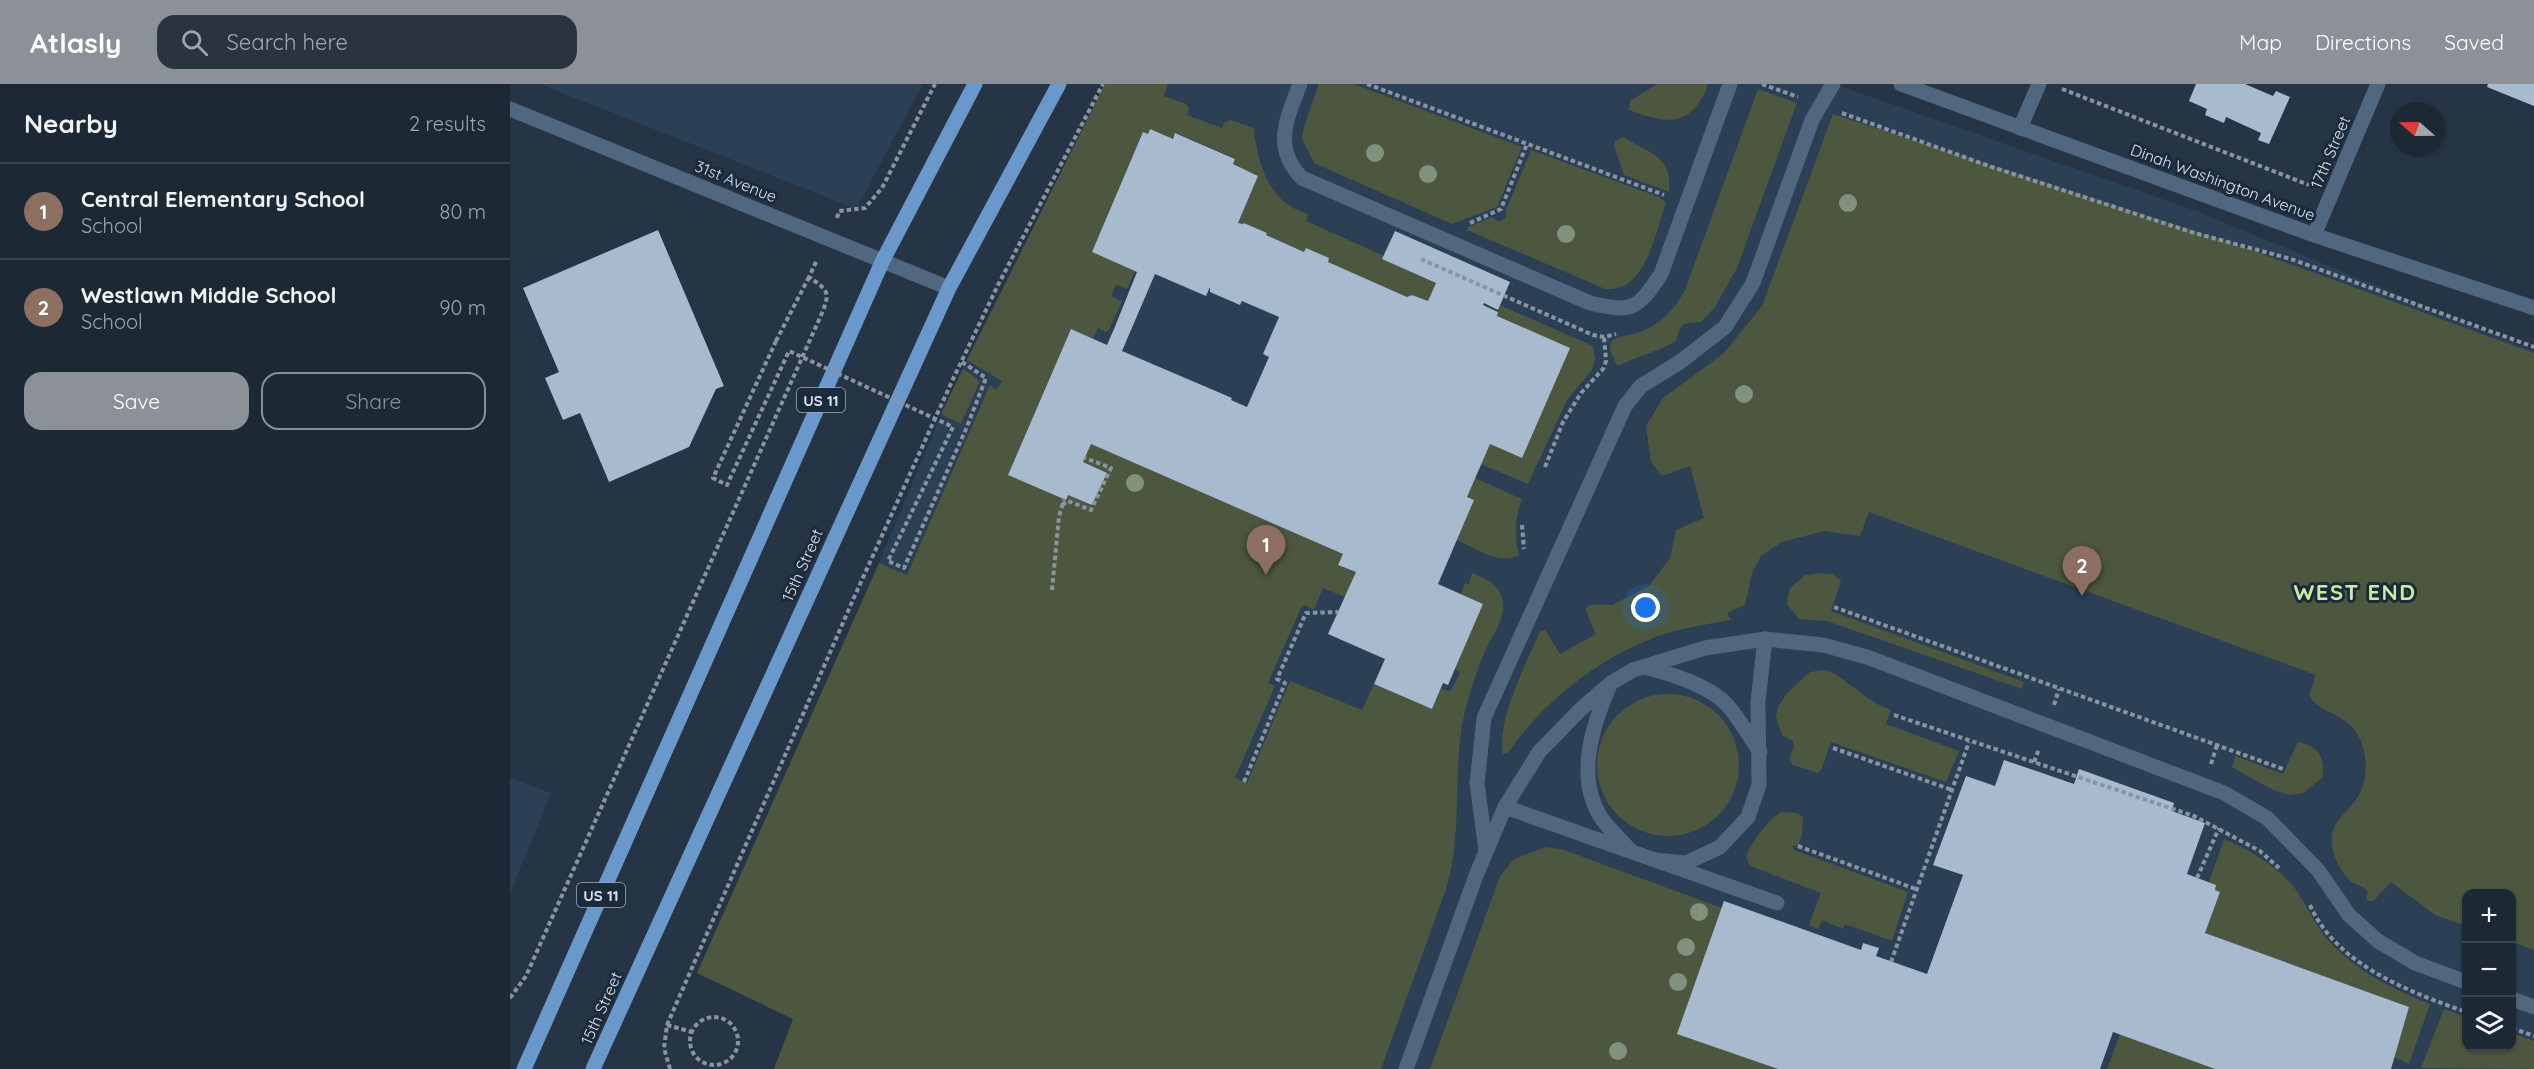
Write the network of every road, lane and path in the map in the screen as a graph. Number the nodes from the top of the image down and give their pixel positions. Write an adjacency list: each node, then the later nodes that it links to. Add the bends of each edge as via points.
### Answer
1 (935, 84): 21 (path, via 882,188 865,208 840,211)
2 (975, 84): 24 (main road, US 11)
3 (1059, 84): 27 (main road, 15th Street)
4 (1103, 84): 32 (path)
5 (1300, 84): 22 (street, via 1284,137 1286,157 1302,178)
6 (1367, 84): 17 (path)
7 (1730, 84): 19 (street)
8 (1762, 84): 14 (path)
9 (1833, 84): 14 (street)
10 (1901, 84): 16 (street, Dinah Washington Avenue)
11 (2039, 84): 16 (street)
12 (2379, 84): 18 (street, 17th Street)
13 (2061, 88): 18 (path)
14 (1819, 105): 31 (path, via 2191,232 2291,259); 55 (street, via 1753,283 1725,327 1641,386 1625,406 1484,718 1477,783)
15 (510, 109): 21 (street, 31st Avenue)
16 (2020, 128): 20 (street, Dinah Washington Avenue)
17 (1527, 144): 19 (path); 22 (path, via 1501,209 1461,228)
18 (2332, 194): 20 (street, 17th Street)
19 (1686, 204): 22 (street, via 1661,274 1647,296 1631,308 1614,309 1590,303)
20 (2314, 235): 28 (street, Dinah Washington Avenue)
21 (828, 238): 24 (street, 31st Avenue); 26 (path)
22 (1454, 244): 25 (path)
23 (1411, 254): 25 (path)
24 (884, 260): 27 (street, 31st Avenue); 76 (main road, US 11)
25 (1444, 269): 30 (path)
26 (809, 277): 32 (path, bridge, via 713,478 726,485 789,351 953,428 888,561 904,568 986,378); 65 (path, via 825,288 828,298 822,313 526,976)
27 (949, 288): 77 (main road, 15th Street)
28 (2534, 308)
29 (1623, 332): 30 (path)
30 (1604, 337): 34 (path, via 1603,369 1581,393 1563,423)
31 (2534, 347)
32 (962, 362): 71 (path)
33 (1085, 458): 36 (path, via 1111,468 1099,495 1091,510 1068,501)
34 (1545, 467)
35 (1064, 500): 36 (path)
36 (1062, 505): 39 (path)
37 (1522, 525): 38 (path)
38 (1524, 549)
39 (1052, 590)
40 (1834, 607): 49 (path)
41 (1338, 612): 50 (path, via 1306,613 1277,680 1285,683)
42 (1765, 639): 43 (street, via 1705,648); 48 (street, via 1758,701); 64 (street, via 1823,645 1867,657 2224,793 2267,818 2319,870 2349,915 2378,941 2415,963)
43 (1644, 666): 44 (street); 48 (street, via 1701,688 1727,704)
44 (1611, 682): 52 (street, via 1539,752); 56 (street, via 1594,723 1588,761 1590,790 1602,819)
45 (1894, 715): 46 (path)
46 (1969, 742): 51 (path); 53 (path, via 2194,816)
47 (1833, 748): 51 (path)
48 (1761, 752): 57 (street, via 1759,785 1748,817 1720,847 1686,863)
49 (2283, 770)
50 (1244, 782)
51 (1952, 790): 60 (path)
52 (1505, 807): 55 (street); 56 (street)
53 (2219, 828): 58 (path, via 2260,851); 59 (path)
54 (1798, 846): 60 (path)
55 (1486, 851): 80 (street)
56 (1632, 852): 57 (street)
57 (1655, 860): 62 (street)
58 (2286, 875)
59 (2198, 878)
60 (1916, 889): 63 (path)
61 (2307, 899): 70 (path, via 2319,924 2375,973 2416,995)
62 (1777, 903)
63 (1891, 962)
64 (2462, 981)
65 (515, 993): 66 (path); 67 (path)
66 (520, 997)
67 (510, 998)
68 (2516, 1001): 69 (street)
69 (2534, 1007)
70 (2462, 1011)
71 (667, 1025): 73 (path); 78 (path, via 664,1048)
72 (2516, 1030): 74 (path)
73 (692, 1032): 75 (path, via 691,1050); 75 (path, via 699,1022 713,1017 728,1021 737,1034 732,1058 717,1065)
74 (2534, 1036)
75 (704, 1063): 79 (path)
76 (524, 1069)
77 (593, 1069)
78 (670, 1069)
79 (702, 1069)
80 (1406, 1069)

